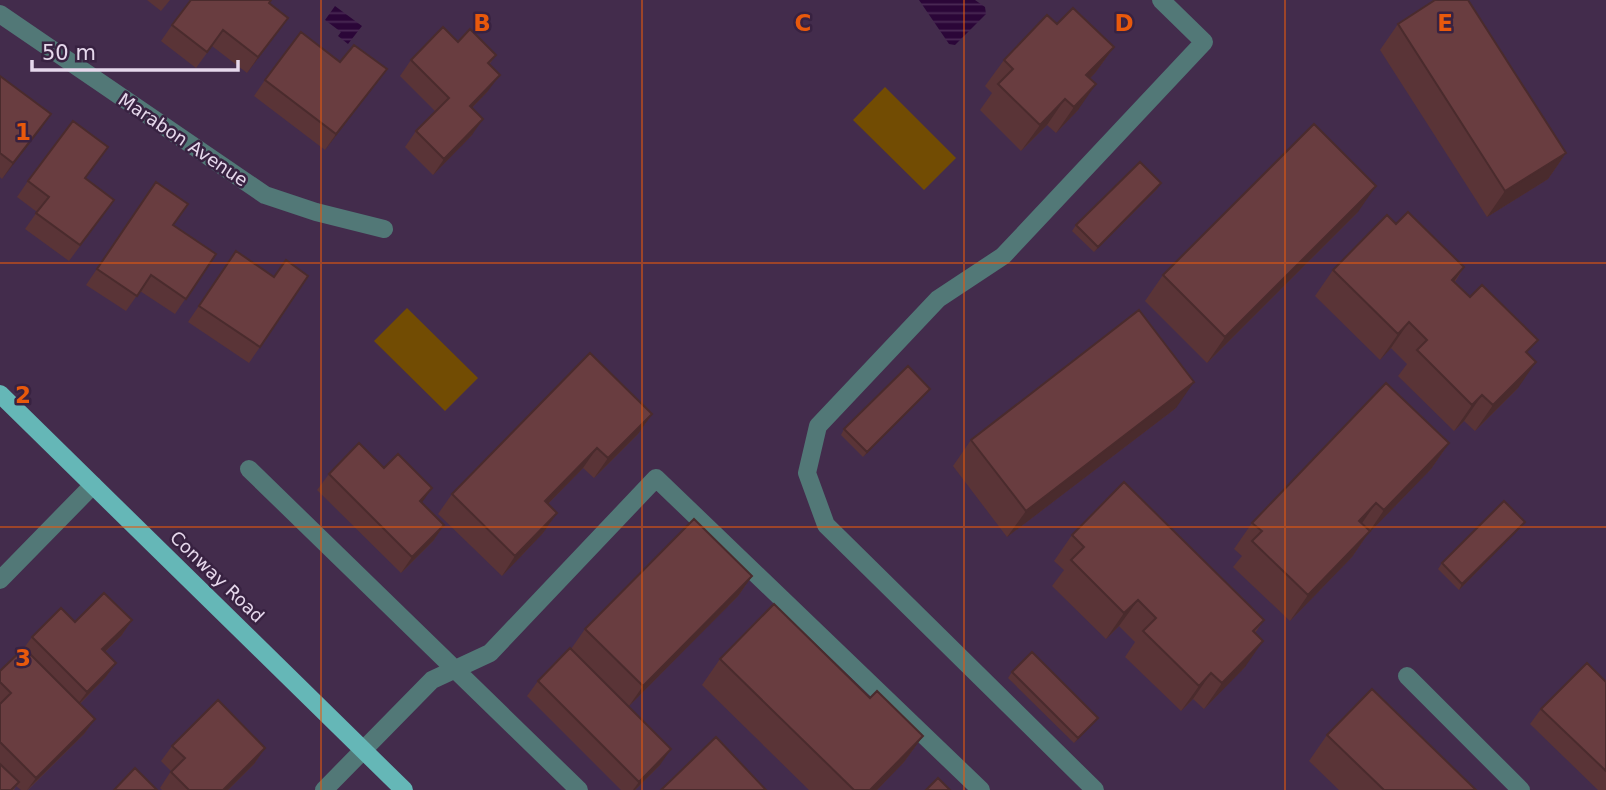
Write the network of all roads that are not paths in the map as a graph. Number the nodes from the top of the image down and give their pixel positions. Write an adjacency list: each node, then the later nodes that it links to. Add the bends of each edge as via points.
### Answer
1 (1161, 0): 15 (street, via 1204,42 1003,256 938,299 818,426 807,473 826,525)
2 (0, 14): 3 (street, Marabon Avenue, via 265,195)
3 (384, 229)
4 (0, 394): 6 (main road, Conway Road)
5 (249, 468): 8 (street)
6 (93, 485): 7 (street); 10 (main road, Conway Road)
7 (0, 580)
8 (455, 670): 10 (street, via 432,680); 13 (street); 14 (street, via 490,653 656,478)
9 (1407, 676): 16 (street)
10 (364, 750): 11 (street); 12 (main road, Conway Road)
11 (324, 790)
12 (404, 790)
13 (579, 790)
14 (981, 790)
15 (1095, 790)
16 (1521, 790)

